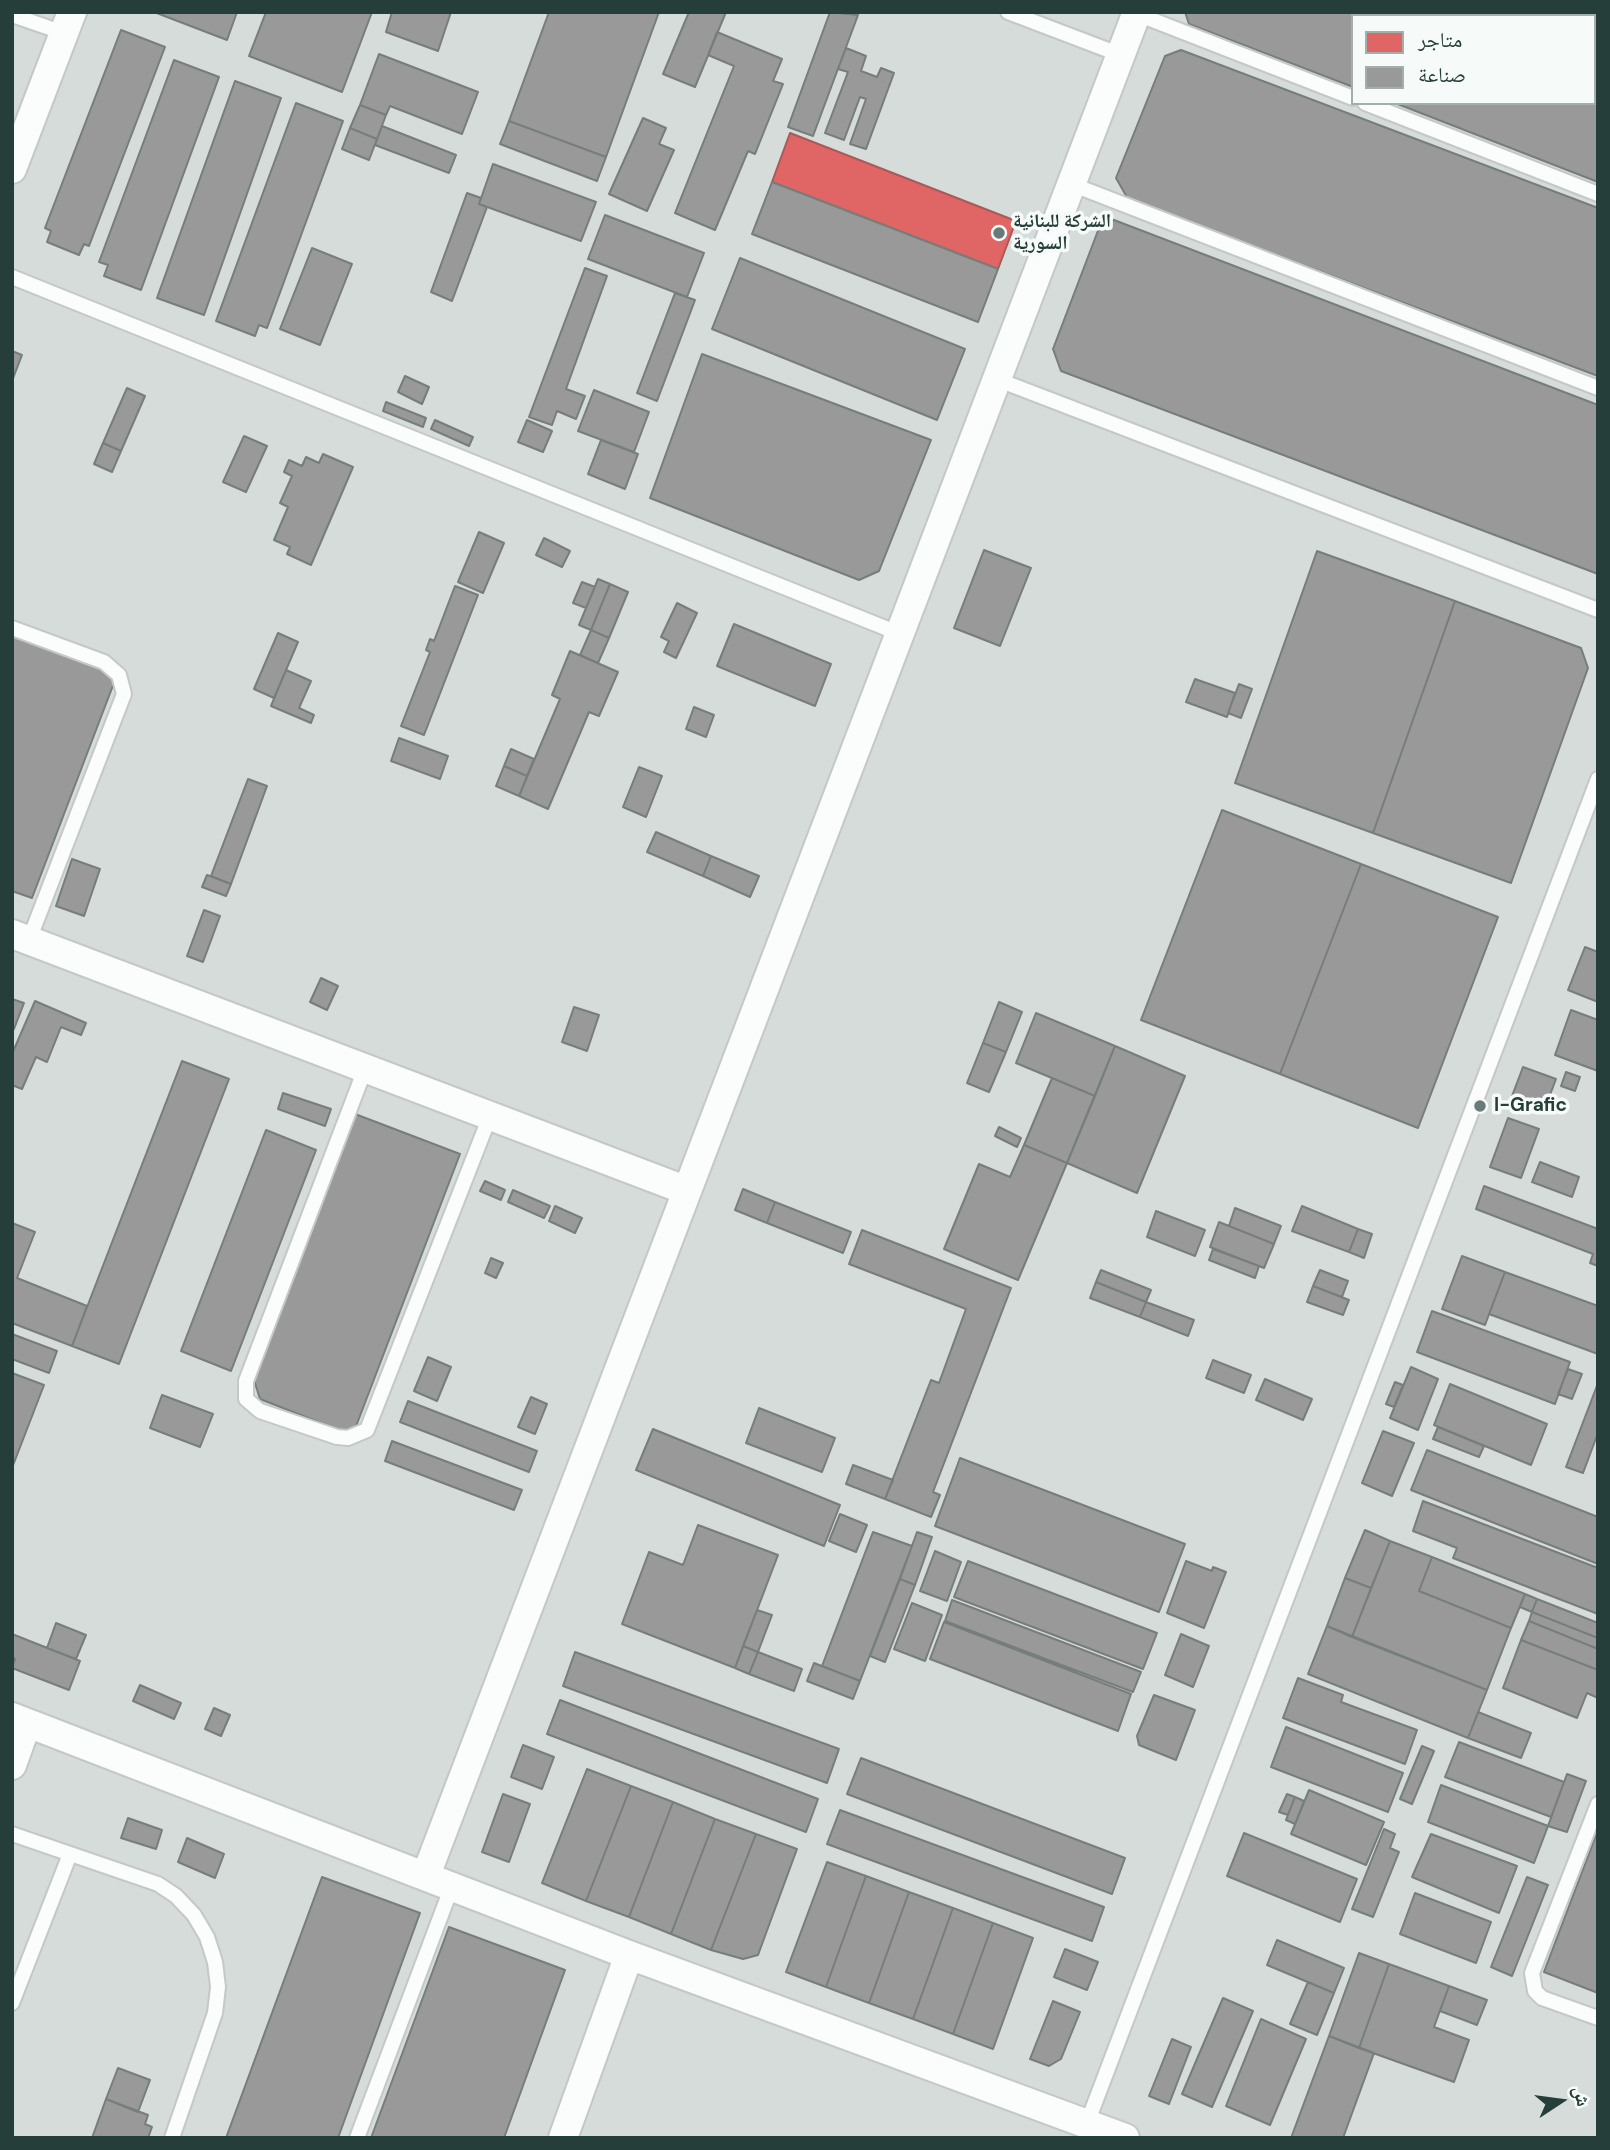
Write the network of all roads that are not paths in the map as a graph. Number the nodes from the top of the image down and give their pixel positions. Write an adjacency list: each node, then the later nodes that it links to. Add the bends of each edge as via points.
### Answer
1 (1008, 12): 5 (lane)
2 (1137, 13): 5 (street); 6 (lane)
3 (12, 15): 4 (lane)
4 (68, 23): 8 (street)
5 (1121, 55): 9 (street)
6 (1351, 97)
7 (1370, 105): 10 (lane)
8 (12, 169)
9 (1071, 184): 12 (street); 13 (lane)
10 (1598, 194)
11 (12, 277): 16 (lane)
12 (996, 379): 14 (lane); 16 (street)
13 (1598, 388)
14 (1598, 610)
15 (12, 628): 18 (lane, via 104,662 119,675 124,694)
16 (898, 633): 21 (street)
17 (1598, 779): 32 (lane)
18 (21, 937): 19 (street)
19 (365, 1069): 20 (street); 20 (lane, via 246,1381 246,1399 260,1411 337,1437 367,1430)
20 (491, 1116): 21 (street)
21 (685, 1190): 27 (street)
22 (20, 1720): 23 (street); 27 (street)
23 (12, 1765)
24 (1598, 1804): 31 (lane, via 1532,1973 1535,1991 1542,1998)
25 (12, 1834): 26 (lane)
26 (70, 1854): 30 (lane); 33 (lane, via 158,1884 194,1915 207,1937 218,1987 215,2013)
27 (426, 1875): 28 (street)
28 (452, 1886): 29 (street); 34 (lane)
29 (629, 1955): 32 (street); 35 (street)
30 (12, 2003)
31 (1598, 2018)
32 (1086, 2126): 36 (street)
33 (172, 2138)
34 (357, 2138)
35 (563, 2138)
36 (1125, 2138)

